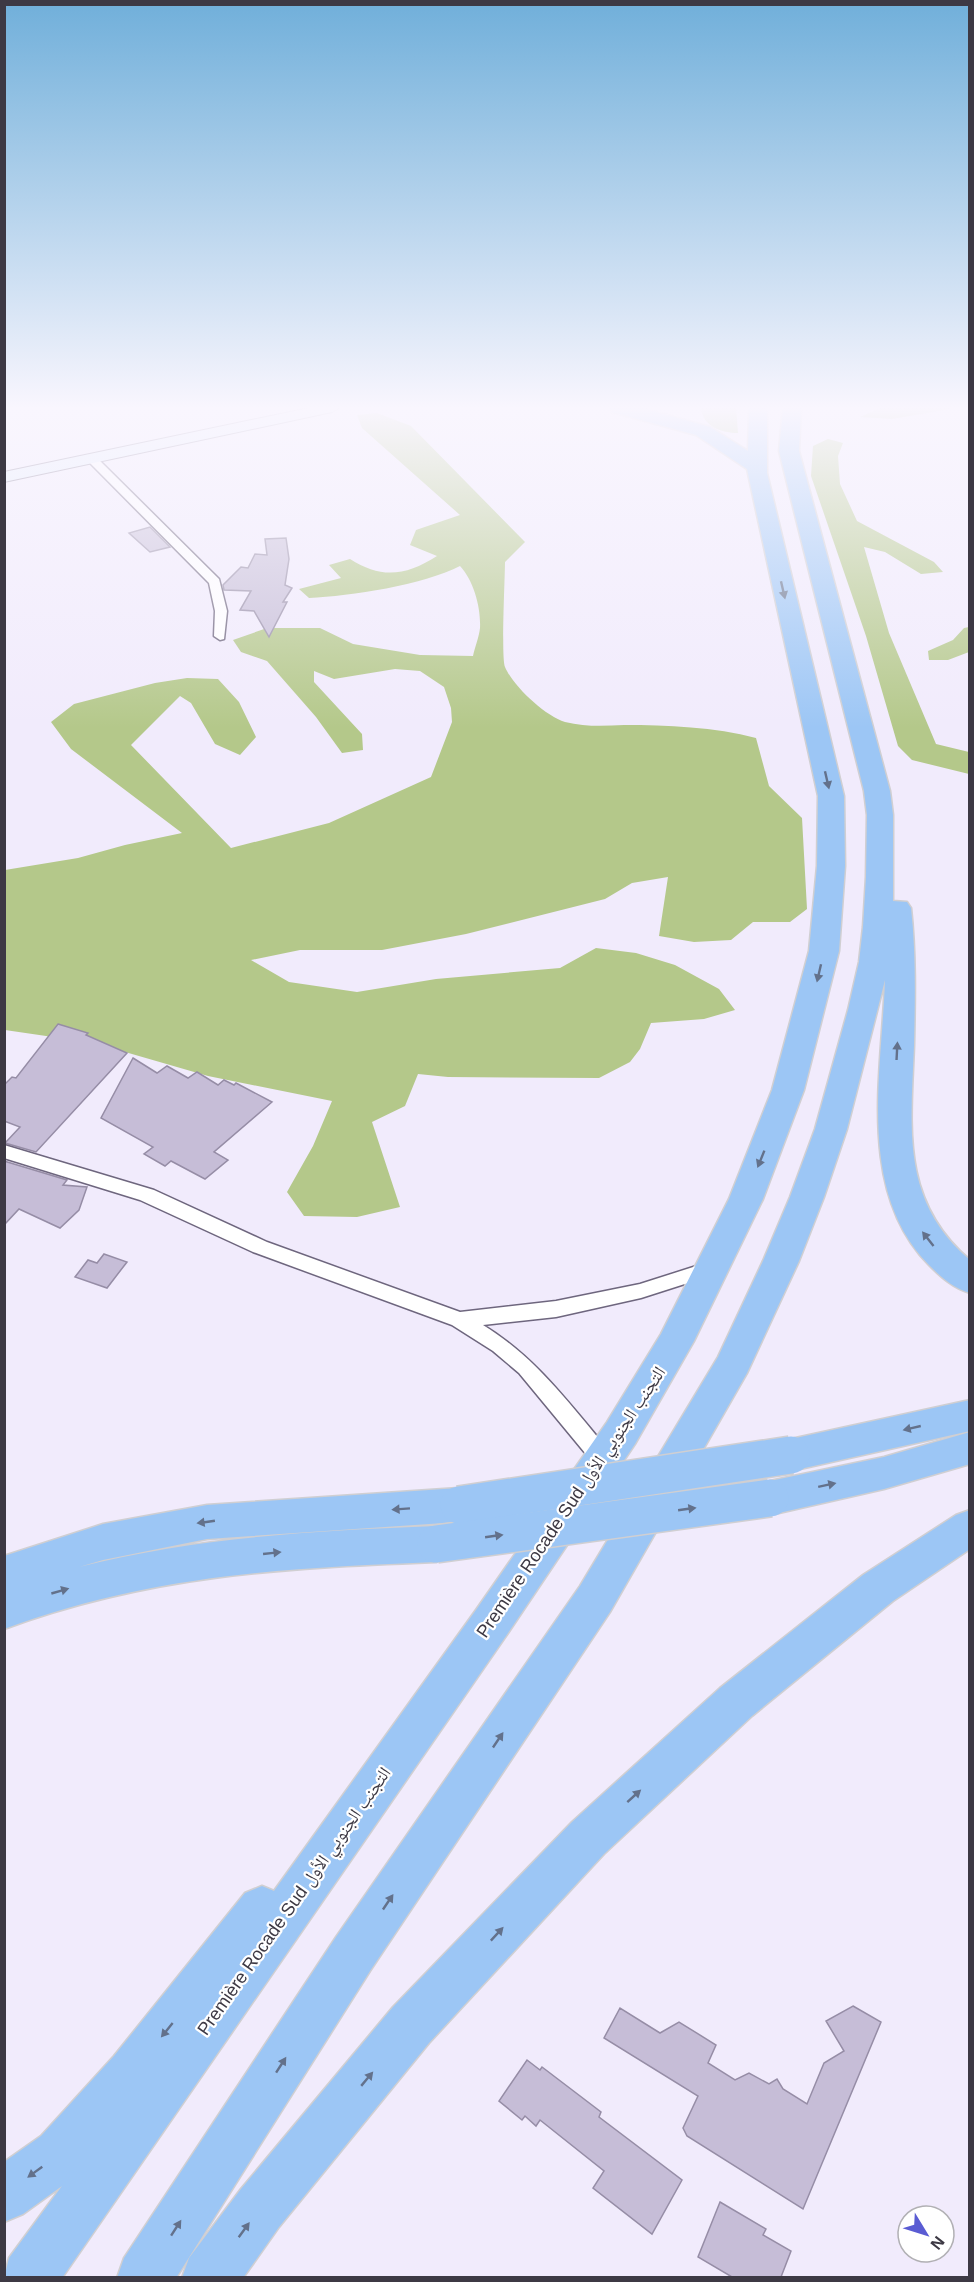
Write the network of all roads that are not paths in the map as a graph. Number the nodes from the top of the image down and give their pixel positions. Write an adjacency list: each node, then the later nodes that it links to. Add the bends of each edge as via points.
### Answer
1 (147, 514): 4 (street, via 215,582 221,611)
2 (773, 514): 7 (highway, Première Rocade Sud التجنب الجنوبي الأول, one-way to 7, via 831,796 831,866 824,951 788,1090 746,1199)
3 (805, 514): 5 (highway)
4 (220, 636)
5 (880, 815): 8 (highway, one-way to 5, via 943,1258 922,1231 906,1197 895,1157 898,910); 19 (highway, one-way to 5, via 353,1954 595,1599 734,1363 807,1197 849,1065 874,962)
6 (4, 1151): 9 (street, via 147,1196 260,1246)
7 (712, 1268): 9 (street, via 641,1291 556,1309); 12 (highway, Première Rocade Sud التجنب الجنوبي الأول, via 676,1341)
8 (969, 1280)
9 (459, 1320): 12 (street, via 500,1345 526,1367)
10 (969, 1415): 14 (highway, one-way to 14, bridge, via 791,1455 459,1505 207,1522 103,1542)
11 (969, 1448): 15 (highway, one-way to 11, bridge, via 100,1579 191,1561 297,1550 436,1544 770,1498 884,1473)
12 (603, 1459): 16 (highway, Première Rocade Sud التجنب الجنوبي الأول)
13 (969, 1527): 20 (highway, one-way to 13, via 260,2208 411,2025 588,1838 736,1702 878,1588)
14 (4, 1574)
15 (4, 1610)
16 (491, 1623): 17 (highway, one-way to 17, via 132,2074 60,2154); 18 (highway, Première Rocade Sud التجنب الجنوبي الأول)
17 (4, 2195)
18 (29, 2277)
19 (144, 2277)
20 (209, 2277)

